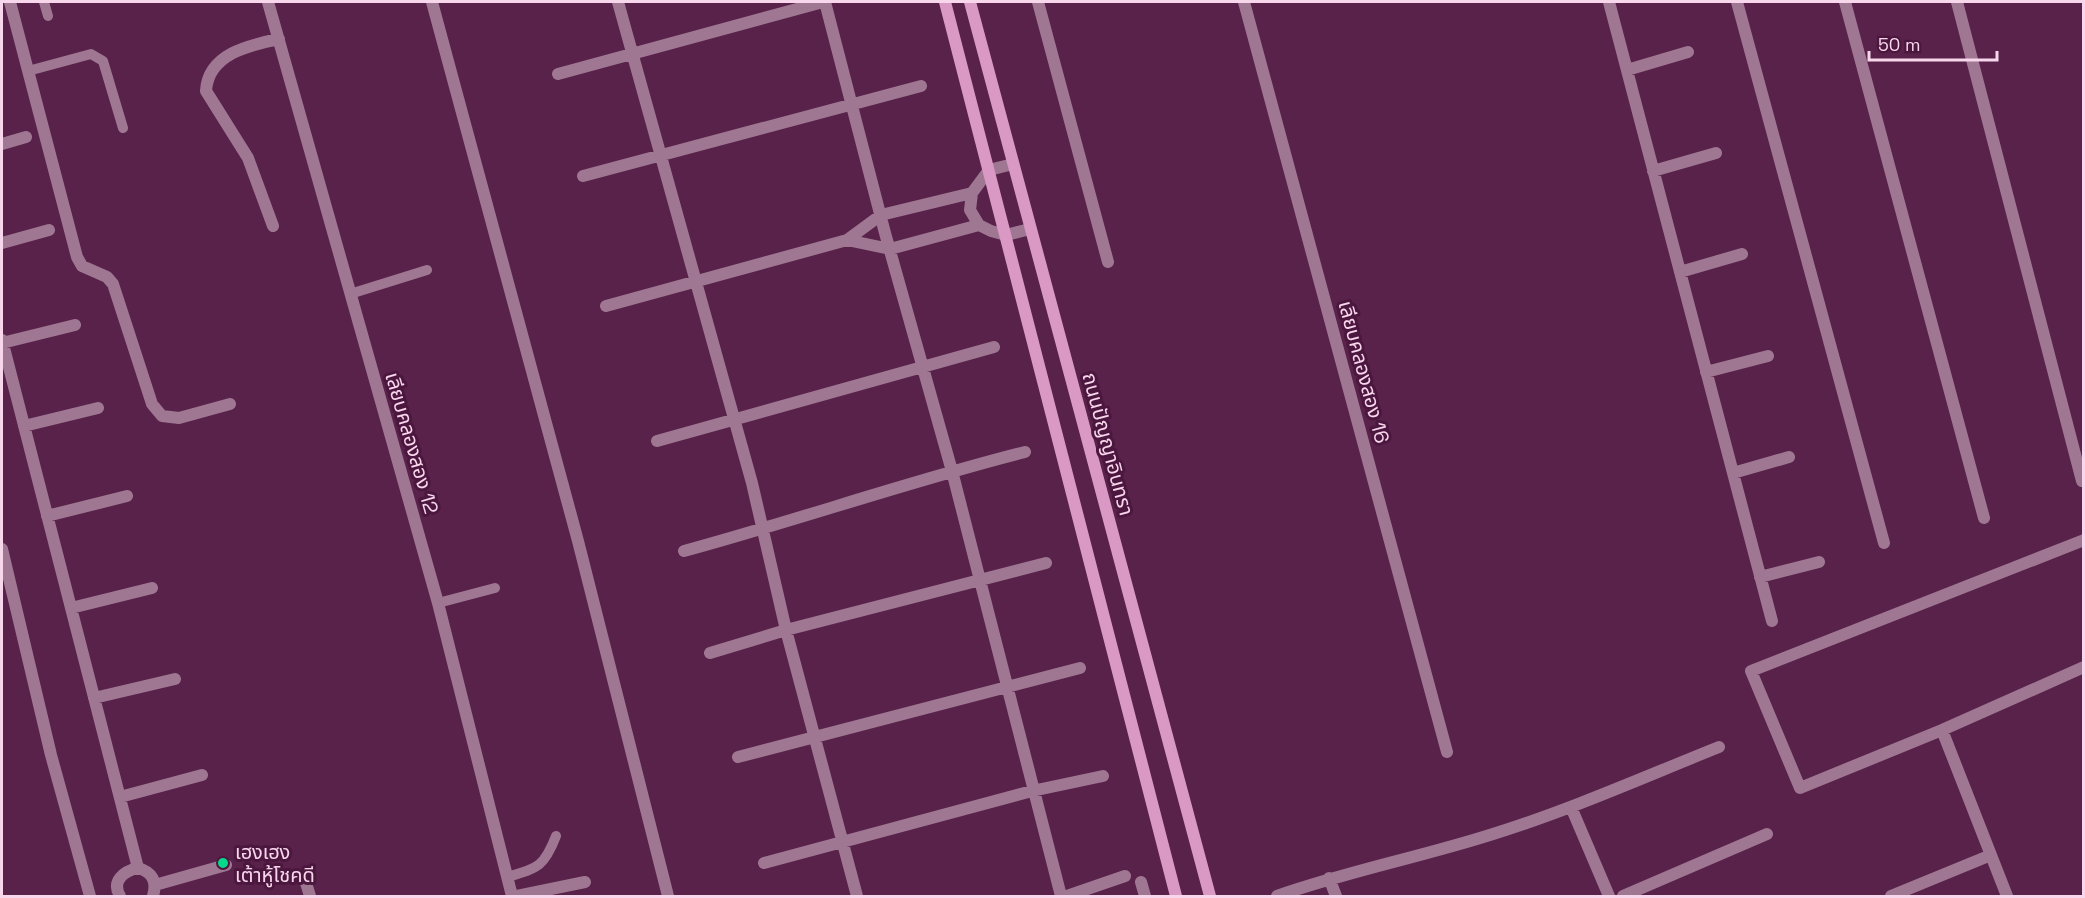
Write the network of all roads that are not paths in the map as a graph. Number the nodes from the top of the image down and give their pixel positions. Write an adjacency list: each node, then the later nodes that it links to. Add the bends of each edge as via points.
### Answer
1 (10, 2): 20 (street)
2 (44, 2): 15 (lane)
3 (268, 2): 16 (street, เลียบคลองสอง 12)
4 (432, 2): 119 (street, via 578,542)
5 (618, 2): 18 (street)
6 (824, 2): 18 (street); 23 (street)
7 (945, 2): 30 (street)
8 (970, 2): 29 (street, ถนนปัญญาอินทรา)
9 (1038, 2): 44 (street)
10 (1244, 2): 93 (street, เลียบคลองสอง 16)
11 (1609, 2): 19 (street)
12 (1737, 2): 71 (street)
13 (1845, 2): 68 (street)
14 (1957, 2): 65 (street)
15 (48, 16)
16 (279, 39): 36 (street, via 244,45 226,56 207,80 206,91 248,158); 48 (street, เลียบคลองสอง 12)
17 (1688, 52): 19 (street)
18 (632, 54): 21 (street); 28 (street)
19 (1627, 70): 31 (street)
20 (28, 71): 24 (lane, via 98,55); 56 (street, via 77,256 81,266 107,276 113,284 152,405 162,416 179,418)
21 (558, 74)
22 (921, 86): 23 (street)
23 (851, 104): 28 (street); 34 (street)
24 (123, 128)
25 (26, 137): 26 (street)
26 (2, 144)
27 (1716, 153): 31 (street)
28 (659, 154): 32 (street); 47 (street)
29 (1013, 164): 30 (street); 37 (street, ถนนปัญญาอินทรา)
30 (989, 170): 33 (street); 39 (street)
31 (1653, 171): 46 (street)
32 (583, 176)
33 (972, 193): 34 (street); 35 (street, via 970,210)
34 (881, 215): 40 (street); 42 (street)
35 (979, 225): 39 (street); 42 (street)
36 (273, 226)
37 (1030, 229): 39 (street); 125 (street, ถนนปัญญาอินทรา)
38 (50, 230): 41 (street)
39 (1006, 234): 124 (street)
40 (847, 240): 42 (street); 47 (street)
41 (2, 243)
42 (890, 249): 54 (street)
43 (1742, 254): 46 (street)
44 (1108, 262)
45 (427, 270): 48 (lane)
46 (1680, 272): 55 (street)
47 (695, 284): 49 (street); 58 (street)
48 (350, 294): 80 (street, เลียบคลองสอง 12)
49 (606, 306)
50 (75, 325): 51 (street)
51 (2, 342): 59 (street)
52 (994, 347): 54 (street)
53 (1768, 356): 55 (street)
54 (922, 366): 58 (street); 63 (street)
55 (1706, 372): 64 (street)
56 (230, 404)
57 (98, 408): 59 (street)
58 (733, 419): 60 (street); 69 (street)
59 (24, 426): 67 (street)
60 (657, 441)
61 (1025, 452): 63 (street)
62 (1789, 457): 64 (street)
63 (952, 471): 69 (street); 76 (street)
64 (1733, 473): 77 (street)
65 (2082, 481)
66 (127, 496): 67 (street)
67 (47, 516): 81 (street)
68 (1984, 518)
69 (763, 530): 73 (street); 83 (street)
70 (2084, 540): 90 (street, via 1751,671 1800,788)
71 (1884, 543)
72 (2, 549): 114 (street)
73 (684, 551)
74 (1819, 562): 77 (street)
75 (1046, 563): 76 (street)
76 (978, 578): 83 (street); 88 (street)
77 (1760, 578): 82 (street)
78 (152, 588): 81 (street)
79 (495, 588): 80 (lane)
80 (438, 603): 108 (street, เลียบคลองสอง 12)
81 (71, 608): 89 (street)
82 (1772, 621)
83 (786, 630): 84 (street); 91 (street)
84 (710, 653)
85 (2084, 667): 90 (street)
86 (1080, 668): 88 (street)
87 (175, 679): 89 (street)
88 (1006, 688): 91 (street); 97 (street)
89 (94, 698): 98 (street)
90 (1942, 730): 103 (street)
91 (815, 737): 94 (street); 102 (street)
92 (1719, 747): 99 (street)
93 (1447, 752)
94 (738, 757)
95 (202, 775): 98 (street)
96 (1103, 776): 97 (street)
97 (1032, 791): 102 (street); 121 (street)
98 (120, 797): 106 (street)
99 (1571, 807): 109 (street, via 1484,837); 128 (street)
100 (1767, 834): 129 (street)
101 (556, 836): 108 (lane, via 548,858 540,865)
102 (842, 842): 104 (street); 120 (street)
103 (1990, 855): 130 (street); 131 (street)
104 (764, 862)
105 (226, 865): 113 (street)
106 (138, 868): 113 (street, via 146,870); 115 (street, via 126,871 118,880)
107 (1125, 876): 122 (street)
108 (507, 877): 117 (street, เลียบคลองสอง 12)
109 (1329, 878): 126 (street); 127 (street)
110 (585, 882): 118 (street)
111 (1141, 882): 123 (street)
112 (306, 883): 116 (street)
113 (154, 891)
114 (90, 897)
115 (120, 897)
116 (310, 897)
117 (512, 897)
118 (517, 897)
119 (668, 897)
120 (857, 897)
121 (1061, 897)
122 (1068, 897)
123 (1145, 897)
124 (1176, 897)
125 (1210, 897)
126 (1277, 897)
127 (1336, 897)
128 (1609, 897)
129 (1623, 897)
130 (1891, 897)
131 (2007, 897)

